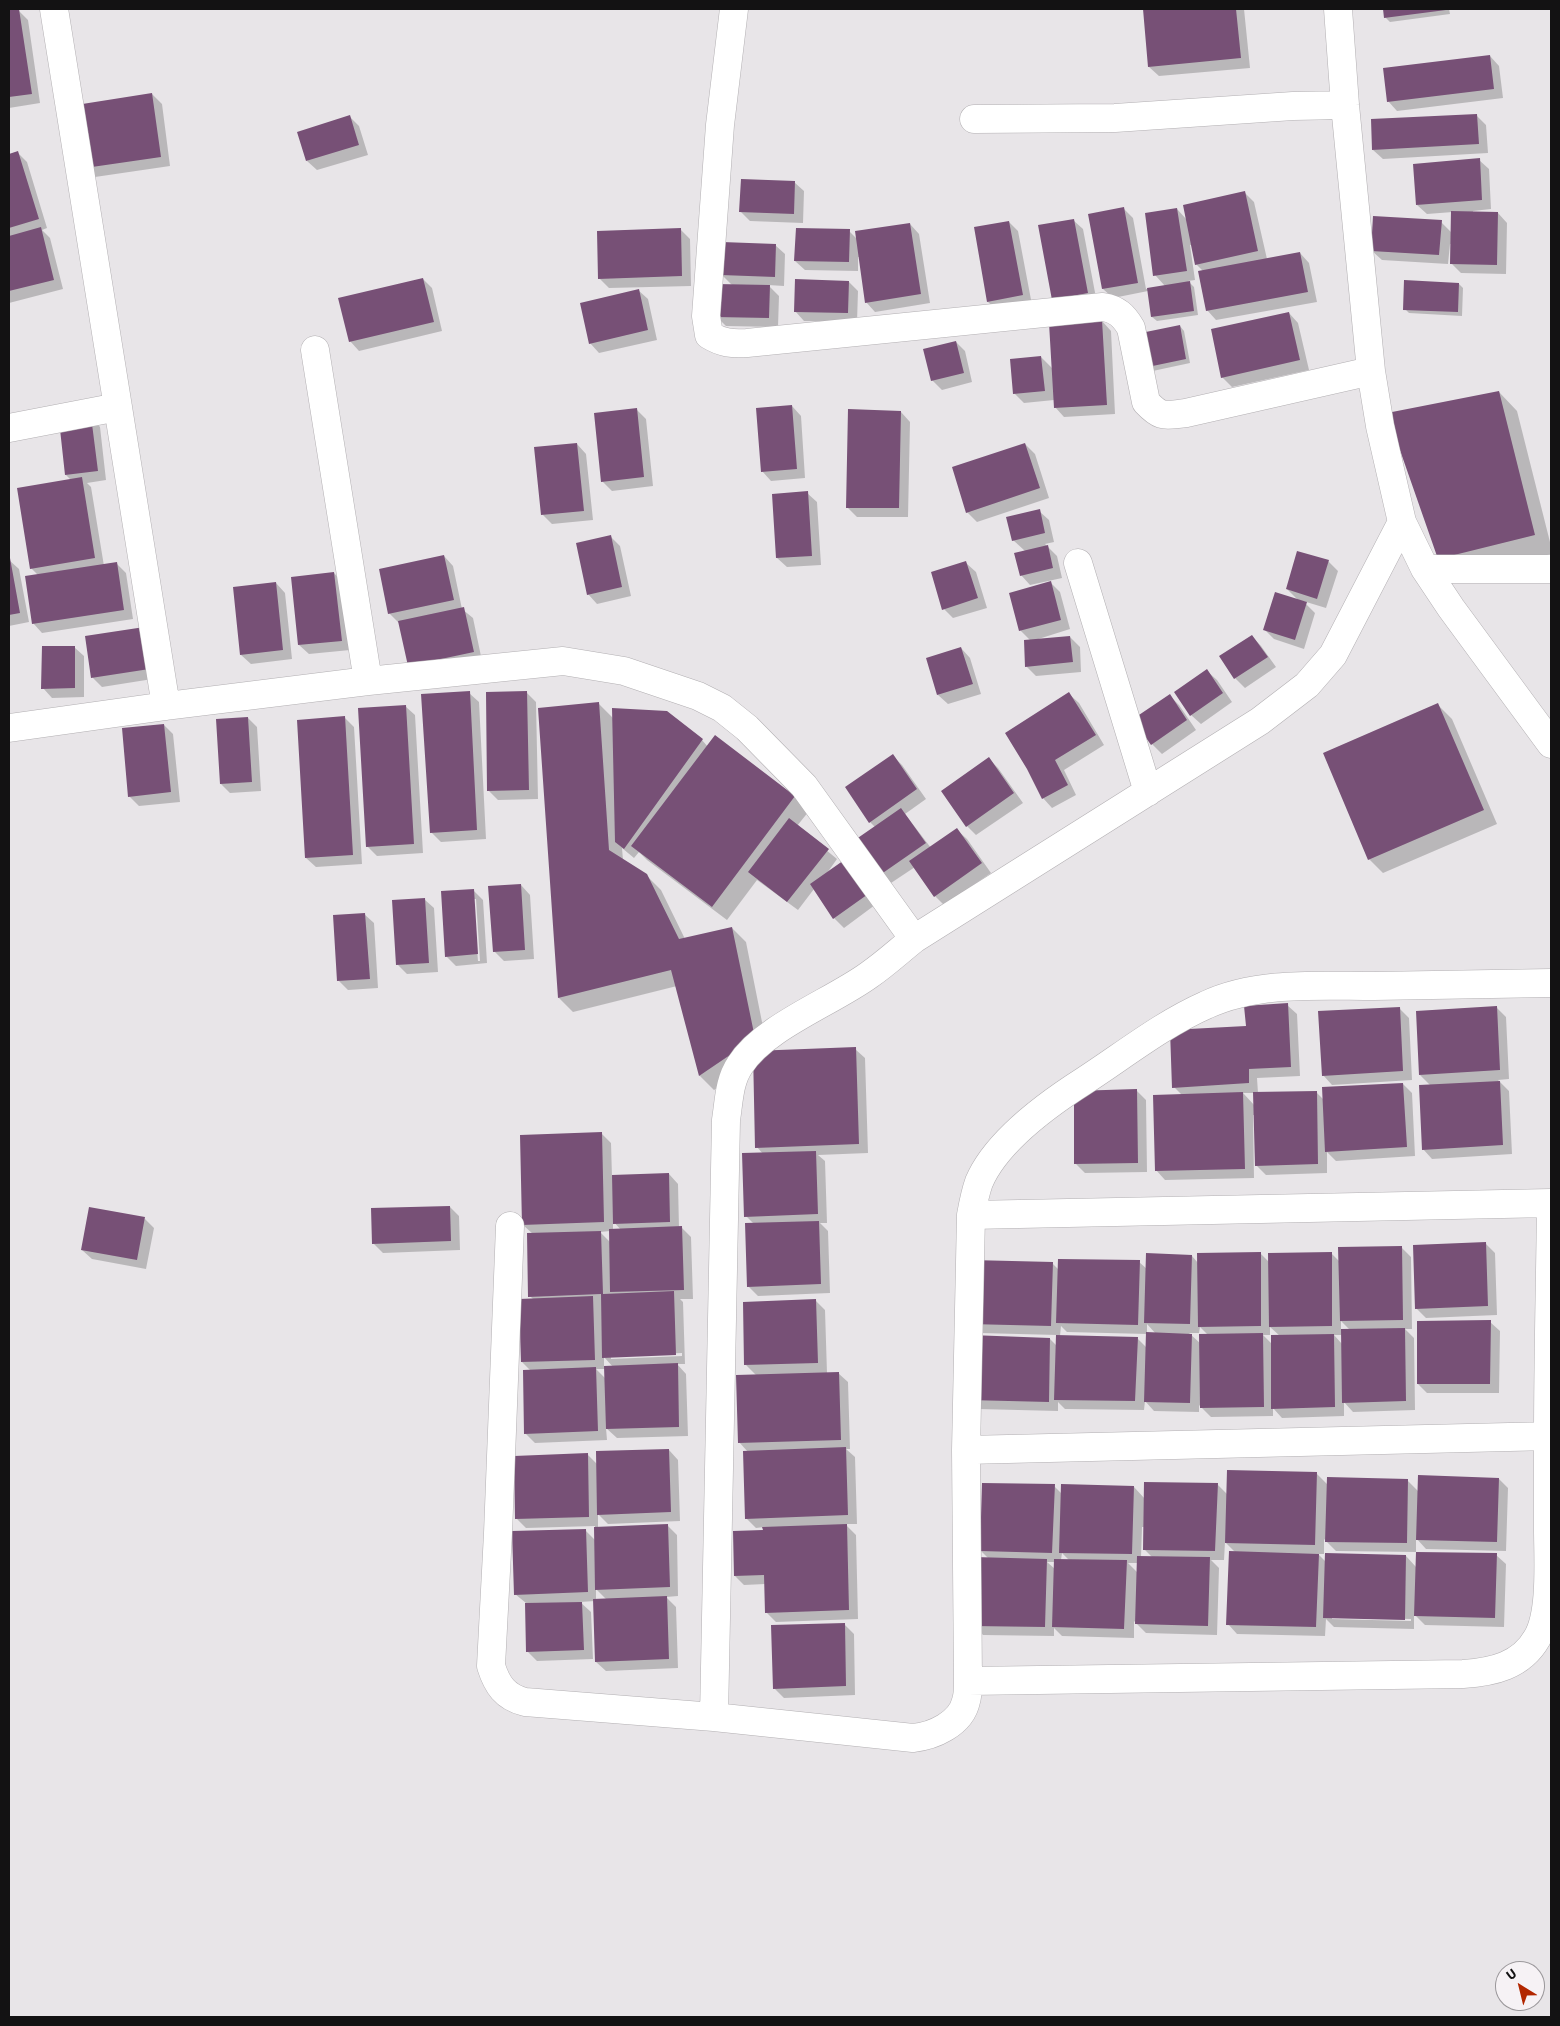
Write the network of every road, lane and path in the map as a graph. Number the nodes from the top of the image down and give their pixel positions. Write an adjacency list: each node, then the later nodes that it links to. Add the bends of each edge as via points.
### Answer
1 (54, 9): 8 (street)
2 (734, 9): 7 (street, via 720,125 706,316 709,335 716,340 747,344 1111,308 1126,318 1131,328 1146,402 1162,416)
3 (1338, 9): 4 (street)
4 (1345, 105): 5 (street, via 1115,118); 7 (street)
5 (974, 119)
6 (314, 350): 14 (street)
7 (1371, 371): 10 (street)
8 (118, 407): 9 (street); 15 (street)
9 (9, 428)
10 (1402, 522): 12 (street); 18 (street, via 1333,655 1308,686 1260,721)
11 (1078, 563): 18 (street)
12 (1426, 569): 13 (street); 17 (street)
13 (1551, 569)
14 (368, 681): 15 (street); 19 (street, via 563,661 624,671 698,696 722,708 746,728 804,786)
15 (166, 706): 16 (street)
16 (9, 728)
17 (1551, 744)
18 (1148, 792): 19 (street)
19 (914, 939): 28 (street, via 869,976 755,1046 733,1077 726,1120 723,1219)
20 (1551, 983): 23 (street, via 1261,989 1207,1004 1060,1096 1023,1127 987,1167)
21 (1551, 1203): 23 (street)
22 (1551, 1207): 25 (street)
23 (971, 1215): 26 (street)
24 (510, 1226): 28 (street, via 491,1666 495,1679 509,1696 525,1702)
25 (1550, 1436): 26 (street); 27 (street, via 1545,1615 1539,1636 1530,1649 1505,1667 1463,1674)
26 (966, 1450): 27 (street)
27 (968, 1681): 28 (street, via 966,1703 958,1715 944,1728 924,1737)
28 (714, 1717)

